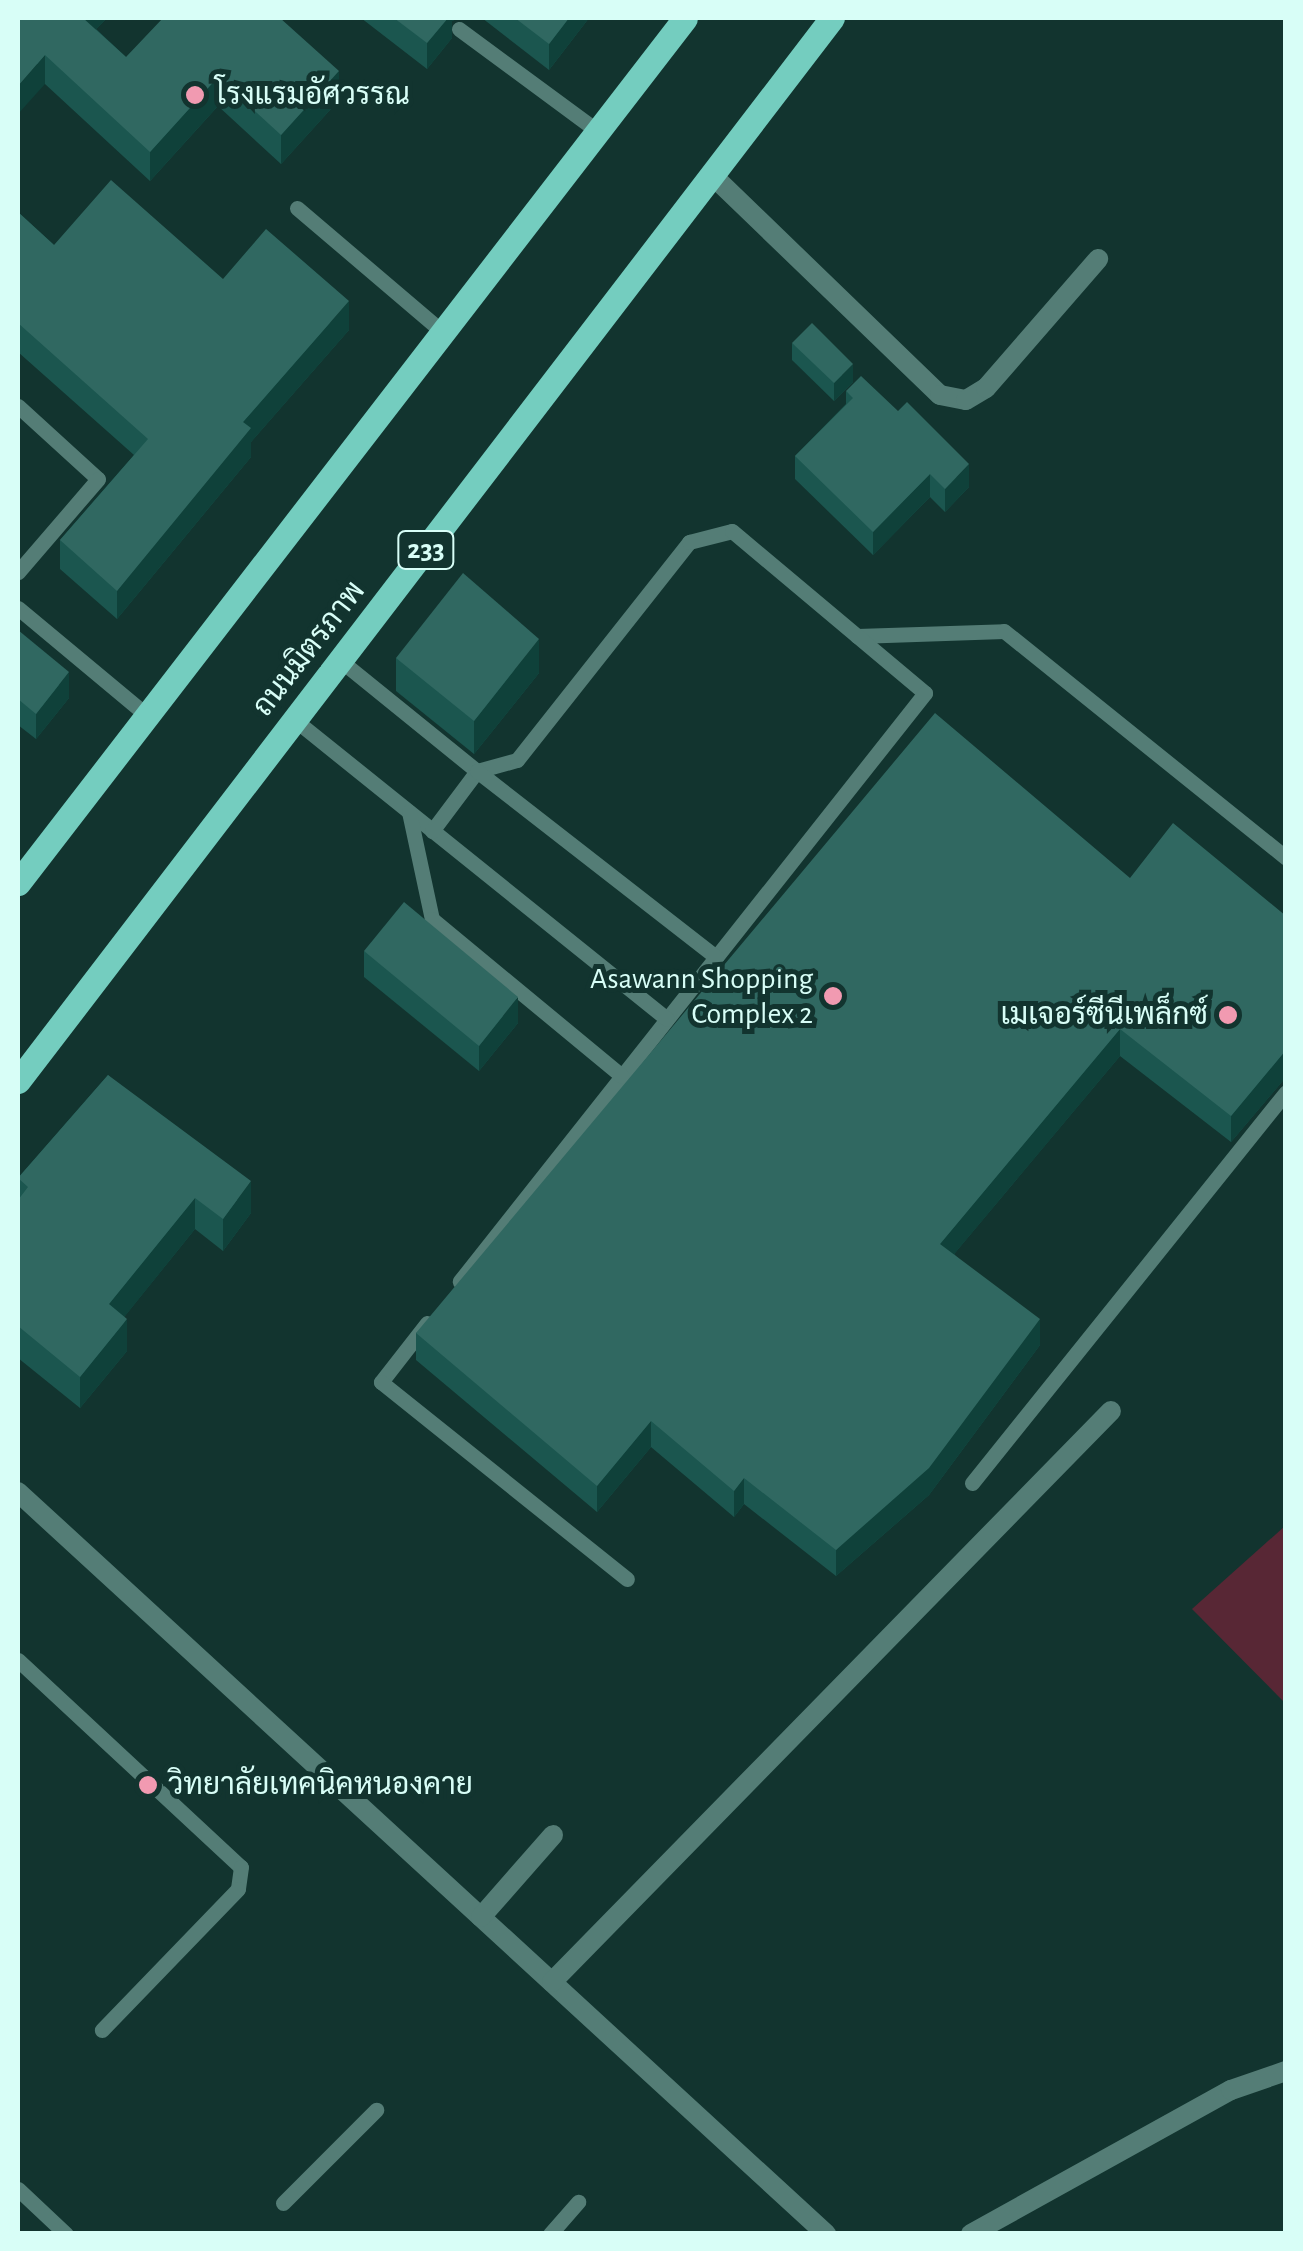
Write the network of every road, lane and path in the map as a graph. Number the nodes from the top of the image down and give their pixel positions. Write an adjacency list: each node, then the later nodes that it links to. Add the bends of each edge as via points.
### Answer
1 (685, 18): 4 (main road)
2 (832, 18): 5 (main road, ถนนมิตรภาพ / 233)
3 (459, 29): 4 (lane)
4 (596, 130): 8 (main road)
5 (711, 174): 7 (street, via 940,396 966,400 986,388); 13 (main road, ถนนมิตรภาพ / 233)
6 (297, 208): 8 (lane)
7 (1098, 259)
8 (439, 329): 14 (main road)
9 (18, 406): 10 (lane, via 98,479)
10 (18, 572)
11 (18, 608): 14 (lane)
12 (857, 636): 16 (lane, via 732,531 689,542 516,760); 19 (lane, via 1004,631); 21 (lane, via 925,693)
13 (341, 661): 15 (main road, ถนนมิตรภาพ / 233); 16 (lane)
14 (145, 714): 20 (main road)
15 (296, 720): 17 (lane); 24 (main road, ถนนมิตรภาพ / 233)
16 (477, 771): 18 (lane); 21 (lane)
17 (408, 812): 18 (lane); 23 (lane, via 432,920)
18 (432, 831): 22 (lane)
19 (1286, 858)
20 (18, 884)
21 (716, 957): 22 (lane)
22 (667, 1019): 23 (lane)
23 (622, 1076): 29 (lane, via 380,1382)
24 (18, 1081)
25 (1286, 1092): 27 (lane)
26 (1111, 1410): 33 (street)
27 (972, 1483)
28 (18, 1492): 32 (street)
29 (627, 1580)
30 (18, 1660): 34 (lane, via 241,1867 238,1889)
31 (553, 1835): 32 (street)
32 (481, 1917): 33 (street)
33 (552, 1982): 42 (street)
34 (102, 2030)
35 (1286, 2070): 43 (street, via 1232,2090)
36 (376, 2110): 39 (lane)
37 (18, 2190): 40 (lane)
38 (578, 2202): 41 (lane)
39 (283, 2203)
40 (66, 2234)
41 (550, 2234)
42 (826, 2234)
43 (971, 2234)

